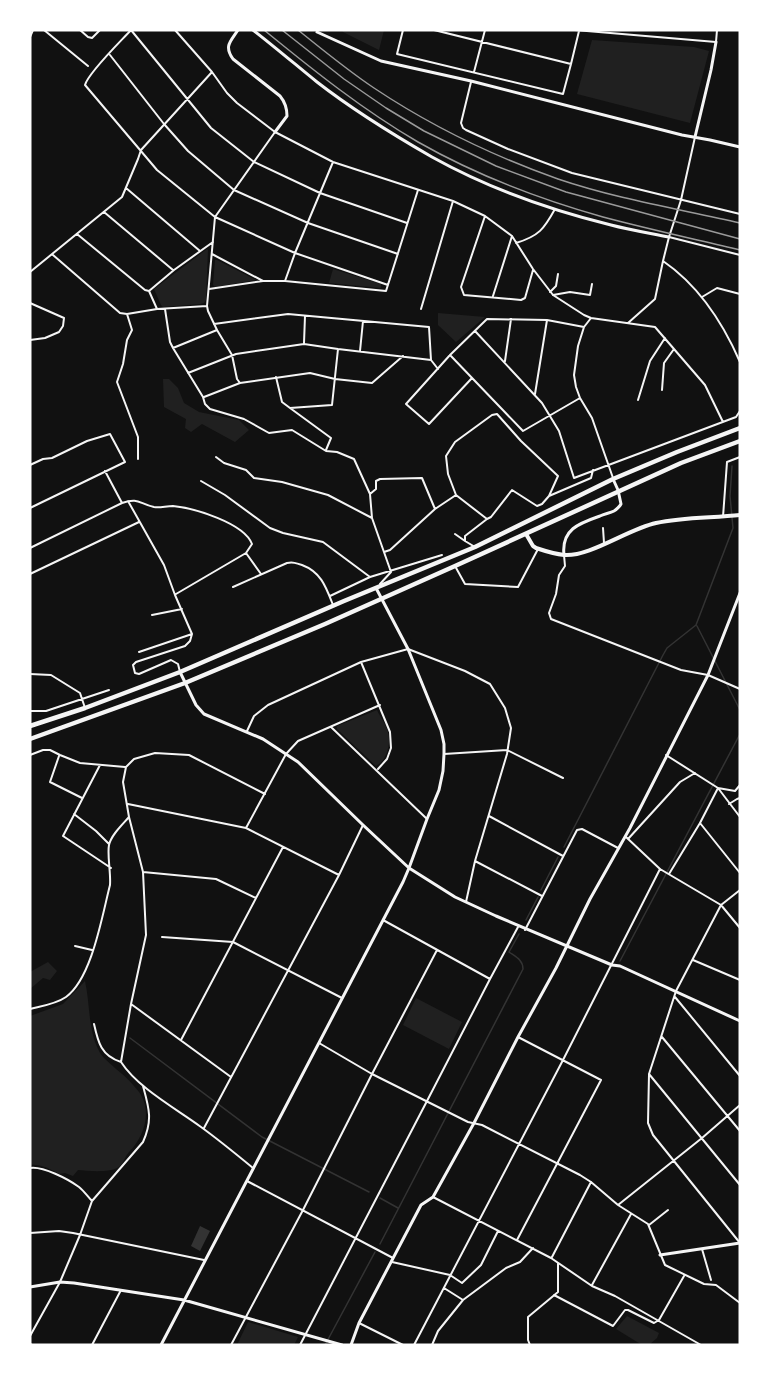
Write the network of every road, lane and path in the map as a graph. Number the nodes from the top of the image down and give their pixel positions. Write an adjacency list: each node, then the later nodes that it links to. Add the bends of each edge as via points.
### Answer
1 (33, 30): 16 (street)
2 (44, 30): 21 (street)
3 (80, 30): 4 (street, via 93,38)
4 (100, 30)
5 (131, 30): 19 (street); 25 (street)
6 (175, 30): 22 (street)
7 (238, 30): 27 (street, via 228,46 233,60 286,106 287,116)
8 (254, 30): 39 (street, via 317,82 433,157)
9 (404, 30): 23 (street, via 397,54)
10 (434, 30): 17 (street)
11 (485, 30): 17 (street)
12 (577, 30): 18 (street); 20 (street)
13 (717, 30): 18 (street)
14 (316, 31): 15 (street); 24 (street, via 381,61)
15 (314, 36)
16 (30, 37)
17 (482, 41): 20 (street); 23 (street)
18 (716, 42): 28 (street)
19 (109, 54): 26 (street); 30 (street, via 86,85)
20 (572, 64): 23 (street, via 563,94)
21 (88, 66)
22 (212, 72): 25 (street); 27 (street, via 227,93)
23 (474, 72)
24 (471, 81): 28 (street); 37 (street, via 461,123 466,130 572,172)
25 (187, 100): 26 (street); 31 (street, via 211,128)
26 (164, 124): 30 (street); 34 (street, via 188,151)
27 (275, 132): 31 (street); 32 (street)
28 (695, 137): 29 (street); 37 (street)
29 (740, 147)
30 (141, 150): 33 (street); 43 (street, via 157,170)
31 (254, 162): 34 (street); 36 (street)
32 (333, 162): 35 (street); 36 (street)
33 (126, 188): 40 (street); 51 (street)
34 (234, 189): 43 (street); 44 (street)
35 (418, 190): 38 (street); 45 (street)
36 (320, 193): 44 (street); 45 (street)
37 (681, 200): 41 (street); 48 (street)
38 (453, 201): 42 (street); 77 (street)
39 (555, 209): 48 (street); 50 (street, via 539,233)
40 (104, 212): 46 (street); 59 (street)
41 (740, 214)
42 (485, 216): 47 (street); 71 (street, via 461,287 464,294)
43 (215, 217): 49 (street); 52 (street)
44 (308, 223): 52 (street); 55 (street)
45 (407, 223): 55 (street)
46 (77, 234): 53 (street); 67 (street)
47 (512, 236): 50 (street); 71 (street)
48 (669, 237): 56 (street); 57 (street)
49 (213, 242): 51 (street); 54 (street)
50 (516, 243): 58 (street)
51 (200, 251): 59 (street)
52 (295, 253): 63 (street); 65 (street)
53 (52, 254): 60 (street); 78 (street, via 120,313)
54 (212, 254): 62 (street); 66 (street)
55 (398, 254): 65 (street)
56 (740, 255)
57 (663, 261): 72 (street); 84 (street, via 655,298)
58 (533, 269): 68 (street); 71 (street, via 525,298)
59 (174, 270): 67 (street)
60 (30, 272)
61 (558, 274): 68 (street, via 556,286)
62 (263, 281): 63 (street); 66 (street)
63 (285, 281): 65 (street, via 382,291)
64 (592, 284): 70 (street, via 590,295)
65 (388, 285)
66 (210, 289): 74 (street)
67 (149, 291): 75 (street)
68 (550, 292): 70 (street)
69 (740, 294): 72 (street, via 717,288)
70 (553, 295): 80 (street)
71 (493, 297)
72 (702, 297): 96 (street)
73 (30, 303): 90 (street, via 64,318 59,332)
74 (207, 306): 76 (street); 85 (street)
75 (157, 309): 76 (street); 78 (street)
76 (165, 309): 92 (street)
77 (421, 309)
78 (128, 314): 123 (street, via 132,330 117,382 138,437)
79 (305, 316): 83 (street); 85 (street, via 288,314); 91 (street)
80 (591, 318): 84 (street); 86 (street)
81 (511, 320): 82 (street); 88 (street, via 487,319); 101 (street)
82 (547, 320): 86 (street); 110 (street)
83 (363, 321): 95 (street); 100 (street, via 429,327)
84 (628, 323): 89 (street, via 655,327)
85 (214, 324): 87 (street)
86 (584, 327): 112 (street, via 574,375)
87 (216, 330): 92 (street); 97 (street)
88 (475, 331): 98 (street); 101 (street)
89 (665, 339): 94 (street); 113 (street, via 650,361)
90 (30, 340)
91 (304, 344): 93 (street); 97 (street)
92 (172, 348): 104 (street)
93 (338, 349): 95 (street); 106 (street)
94 (674, 349): 109 (street, via 664,363); 117 (street, via 705,385)
95 (360, 352): 99 (street)
96 (738, 352): 102 (street)
97 (232, 355): 104 (street); 108 (street)
98 (450, 355): 103 (street); 107 (street)
99 (403, 356): 100 (street); 106 (street, via 372,383)
100 (431, 360): 103 (street)
101 (505, 362): 110 (street)
102 (740, 362)
103 (438, 369): 107 (street, via 406,404 429,424)
104 (188, 373): 111 (street)
105 (276, 377): 106 (street, via 310,373); 108 (street); 114 (street, via 282,402)
106 (335, 378): 114 (street, via 332,405)
107 (472, 378): 116 (street, via 523,431)
108 (240, 383): 111 (street)
109 (662, 390)
110 (535, 394): 116 (street)
111 (203, 398): 120 (street, via 210,409 244,419 269,433 292,430)
112 (580, 398): 116 (street); 125 (street, via 592,418)
113 (638, 400)
114 (290, 408): 120 (street, via 331,438)
115 (740, 411): 117 (street)
116 (550, 416): 126 (street, via 574,478)
117 (723, 422): 125 (street)
118 (740, 428): 128 (highway)
119 (740, 441): 130 (highway)
120 (326, 451): 131 (street, via 354,459)
121 (216, 457): 140 (street, via 246,470 254,478 328,495)
122 (740, 457): 139 (street, via 727,462)
123 (138, 459)
124 (30, 465): 127 (street, via 111,434 125,462)
125 (608, 465): 126 (street); 128 (street)
126 (593, 470): 133 (street, via 591,478)
127 (105, 471): 135 (street); 136 (street)
128 (613, 479): 130 (street); 148 (highway)
129 (201, 481): 159 (street, via 270,528 323,542)
130 (618, 490): 145 (highway); 154 (street, via 621,504 615,511 574,526 565,537)
131 (370, 494): 137 (street, via 380,479 422,478); 140 (street)
132 (456, 495): 133 (street, via 446,456 455,442 497,414 558,476); 137 (street); 141 (street)
133 (549, 496): 141 (street, via 537,506 512,490)
134 (128, 501): 135 (street); 142 (street); 152 (street, via 204,513 236,526 251,540)
135 (122, 503): 149 (street)
136 (30, 508)
137 (435, 509): 151 (street)
138 (740, 515): 139 (main road)
139 (723, 517): 147 (main road, via 654,523)
140 (372, 518): 151 (street)
141 (487, 519): 146 (street, via 465,536)
142 (139, 522): 157 (street); 163 (street)
143 (603, 528): 147 (street)
144 (455, 534): 146 (street)
145 (526, 534): 150 (main road); 155 (highway)
146 (465, 541): 148 (street)
147 (604, 543): 154 (main road)
148 (475, 547): 161 (highway)
149 (30, 548)
150 (538, 549): 154 (main road); 155 (street, via 518,587 465,584)
151 (384, 552): 156 (street)
152 (246, 553): 158 (street); 163 (street)
153 (442, 555): 156 (street)
154 (564, 555): 175 (street, via 565,566 549,613 551,620 681,670)
155 (455, 566): 165 (highway)
156 (391, 572): 159 (street); 161 (street)
157 (30, 574)
158 (261, 574): 160 (street); 164 (street, via 293,562 313,569)
159 (370, 577): 164 (street)
160 (233, 587)
161 (376, 588): 165 (street); 166 (highway)
162 (740, 593): 175 (street)
163 (175, 595): 167 (street)
164 (330, 597): 166 (street)
165 (382, 598): 170 (street); 176 (highway)
166 (333, 606): 173 (highway)
167 (182, 609): 168 (street); 169 (street)
168 (152, 615)
169 (192, 634): 171 (street); 173 (street, via 185,646 133,665 139,674 171,660 178,664)
170 (408, 649): 172 (street); 187 (street, via 490,684 505,708 511,728); 189 (street, via 441,730)
171 (139, 652)
172 (361, 662): 180 (street); 185 (street, via 268,705 254,716)
173 (180, 672): 176 (street); 181 (highway)
174 (30, 674): 179 (street, via 51,675)
175 (708, 675): 177 (street); 192 (street)
176 (185, 684): 185 (street, via 204,714); 186 (highway)
177 (740, 689)
178 (109, 690): 179 (street)
179 (82, 698): 181 (street); 182 (street, via 46,711)
180 (380, 705): 184 (street); 195 (street, via 391,748)
181 (85, 708): 183 (highway)
182 (30, 711)
183 (30, 726)
184 (331, 727): 188 (street, via 298,741); 195 (street)
185 (247, 731): 188 (street)
186 (30, 739)
187 (507, 750): 189 (street); 197 (street); 206 (street)
188 (286, 754): 200 (street); 211 (street)
189 (444, 754): 209 (street, via 439,790)
190 (30, 755): 191 (street, via 43,750)
191 (60, 755): 193 (street); 201 (street, via 50,782)
192 (666, 755): 196 (street); 213 (street)
193 (100, 765): 194 (street); 201 (street)
194 (126, 767): 200 (street, via 134,759 155,753 189,755); 203 (street, via 123,782)
195 (377, 770): 209 (street)
196 (695, 773): 199 (street); 213 (street, via 680,782)
197 (563, 778)
198 (740, 785): 199 (street, via 735,791)
199 (718, 788): 204 (street); 210 (street)
200 (266, 794): 212 (street)
201 (82, 798): 205 (street)
202 (740, 798): 204 (street)
203 (128, 804): 207 (street); 212 (street)
204 (729, 804): 208 (street)
205 (74, 814): 214 (street); 219 (street, via 63,836)
206 (489, 816): 217 (street); 218 (street)
207 (129, 817): 214 (street); 222 (street)
208 (740, 817)
209 (426, 819): 220 (street)
210 (700, 823): 223 (street); 224 (street)
211 (363, 825): 220 (street); 225 (street)
212 (246, 828): 215 (street)
213 (626, 837): 216 (street); 221 (street)
214 (109, 844): 219 (street)
215 (284, 847): 225 (street); 228 (street)
216 (618, 848): 217 (street, via 582,829 577,830); 238 (street)
217 (563, 856): 227 (street)
218 (476, 861): 227 (street); 229 (street)
219 (111, 868): 240 (street)
220 (410, 868): 229 (street); 231 (street)
221 (660, 869): 224 (street); 242 (street)
222 (143, 872): 228 (street, via 216,879); 249 (street, via 146,935)
223 (740, 873)
224 (669, 874): 230 (street)
225 (339, 875): 243 (street)
226 (740, 890): 230 (street)
227 (543, 896): 234 (street)
228 (256, 898): 236 (street)
229 (466, 902): 232 (street)
230 (721, 905): 233 (street); 241 (street)
231 (382, 920): 239 (street); 248 (street)
232 (518, 927): 234 (street); 244 (street)
233 (740, 928)
234 (525, 930): 238 (street)
235 (162, 937): 236 (street)
236 (233, 942): 243 (street); 255 (street)
237 (75, 946): 240 (street)
238 (566, 947): 242 (street); 253 (street)
239 (437, 950): 244 (street); 259 (street)
240 (94, 951): 250 (street, via 76,987 65,998)
241 (693, 960): 245 (street); 246 (street)
242 (612, 965): 246 (street); 257 (street)
243 (288, 970): 248 (street); 262 (street)
244 (490, 978): 264 (street)
245 (740, 980)
246 (676, 992): 247 (street); 251 (street)
247 (675, 997): 254 (street); 261 (street)
248 (342, 998): 256 (street)
249 (131, 1004): 255 (street); 258 (street)
250 (30, 1009)
251 (740, 1021)
252 (94, 1024): 258 (street, via 105,1054)
253 (518, 1036): 257 (street); 267 (street)
254 (662, 1037): 260 (street); 266 (street)
255 (181, 1040): 262 (street)
256 (319, 1043): 259 (street); 275 (street)
257 (563, 1060): 271 (street); 273 (street, via 601,1080)
258 (121, 1062): 263 (street)
259 (372, 1074): 264 (street); 282 (street)
260 (649, 1074): 270 (street); 272 (street, via 648,1123)
261 (740, 1076)
262 (231, 1077): 268 (street)
263 (142, 1085): 268 (street); 280 (street, via 150,1117 147,1133)
264 (427, 1101): 267 (street); 290 (street)
265 (740, 1105): 266 (street)
266 (728, 1116): 269 (street); 270 (street)
267 (474, 1123): 271 (street); 279 (street)
268 (204, 1129): 275 (street)
269 (740, 1131)
270 (702, 1138): 272 (street); 278 (street)
271 (519, 1143): 273 (street); 285 (street)
272 (674, 1160): 281 (street); 292 (street)
273 (557, 1163): 277 (street); 291 (street)
274 (30, 1168): 280 (street, via 51,1172 79,1187)
275 (253, 1168): 276 (street)
276 (247, 1181): 282 (street); 297 (street)
277 (591, 1182): 281 (street); 296 (street)
278 (740, 1185)
279 (433, 1197): 285 (street); 298 (street, via 421,1205)
280 (92, 1201): 289 (street)
281 (618, 1205): 284 (street)
282 (303, 1210): 290 (street); 312 (street)
283 (668, 1210): 286 (street)
284 (631, 1214): 286 (street); 304 (street)
285 (479, 1221): 287 (street); 300 (street)
286 (649, 1226): 295 (street)
287 (498, 1230): 291 (street); 300 (street, via 481,1265 462,1283)
288 (30, 1233): 289 (street, via 59,1231)
289 (80, 1235): 297 (street); 303 (street)
290 (355, 1238): 298 (street); 315 (street)
291 (517, 1240): 293 (street)
292 (740, 1243): 294 (street)
293 (533, 1248): 296 (street); 310 (street, via 520,1262)
294 (702, 1249): 295 (street); 302 (street)
295 (660, 1256): 301 (street, via 664,1265)
296 (551, 1257): 299 (street)
297 (204, 1260): 309 (street)
298 (393, 1260): 300 (street); 314 (street)
299 (558, 1262): 304 (street); 308 (street, via 558,1292)
300 (450, 1275): 306 (street)
301 (684, 1275): 311 (street, via 716,1285); 313 (street)
302 (711, 1280)
303 (60, 1282): 305 (street); 307 (street); 316 (street)
304 (592, 1286): 313 (street)
305 (30, 1287)
306 (444, 1288): 310 (street); 325 (street)
307 (121, 1290): 309 (street); 318 (street)
308 (554, 1295): 313 (street, via 613,1326 628,1310 654,1323); 327 (street, via 528,1317)
309 (184, 1300): 312 (street); 319 (street)
310 (463, 1300): 326 (street, via 438,1331)
311 (740, 1303)
312 (245, 1317): 315 (street); 320 (street)
313 (659, 1320): 317 (street)
314 (359, 1323): 323 (street); 324 (street)
315 (305, 1335): 321 (street); 322 (street)
316 (30, 1336)
317 (699, 1344)
318 (92, 1345)
319 (161, 1345)
320 (231, 1345)
321 (300, 1345)
322 (342, 1345)
323 (351, 1345)
324 (402, 1345)
325 (414, 1345)
326 (432, 1345)
327 (530, 1345)

